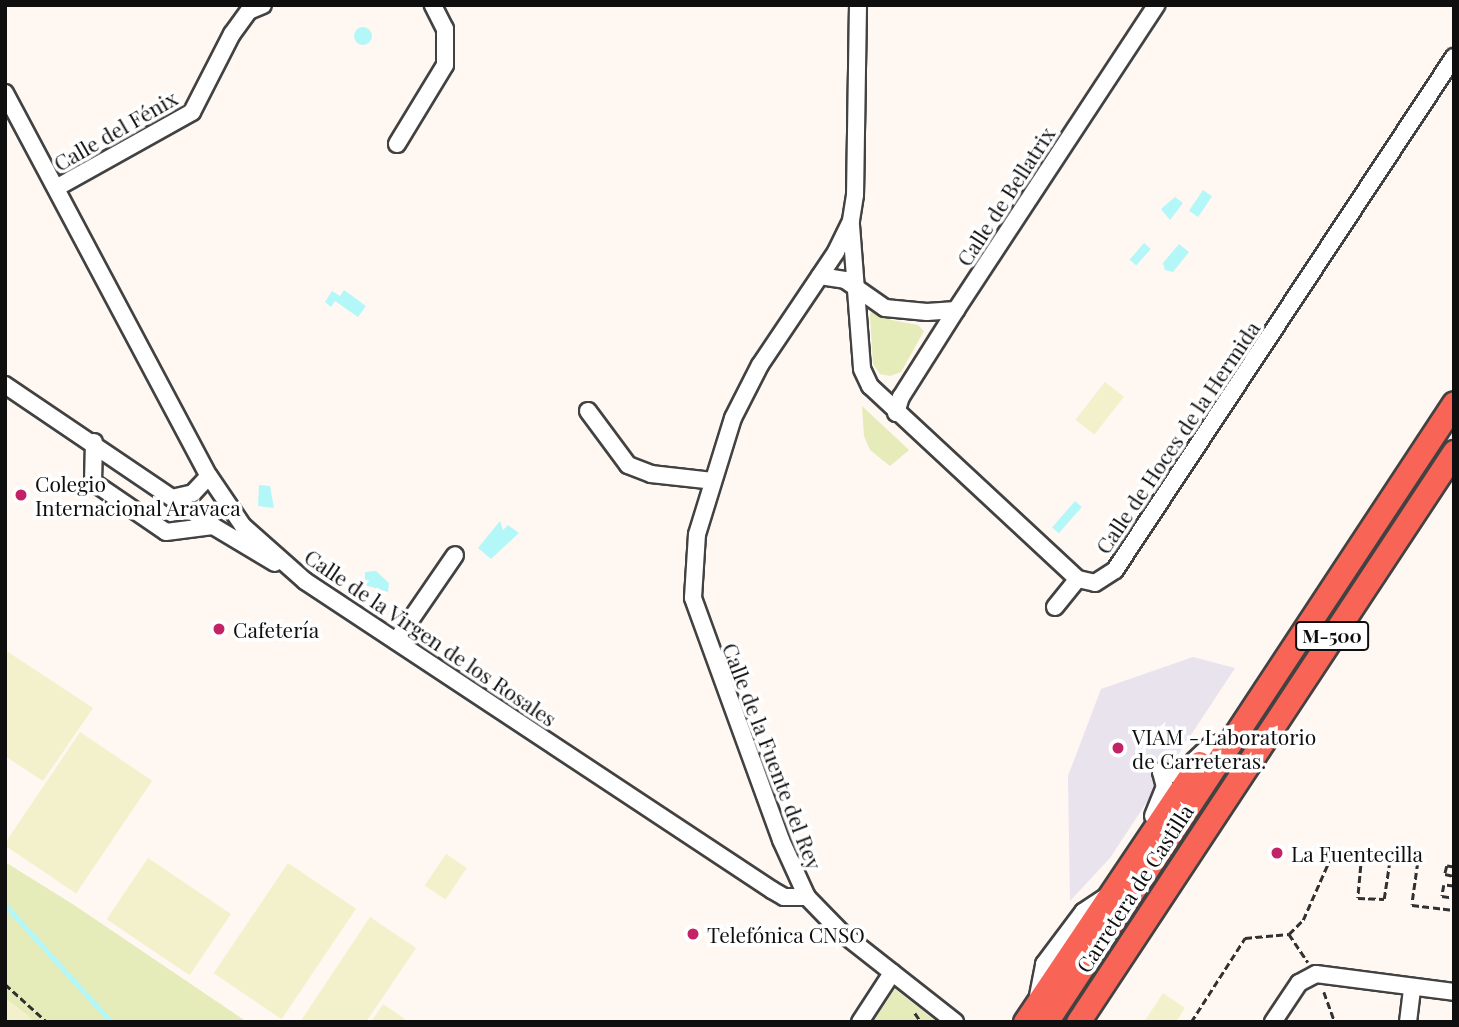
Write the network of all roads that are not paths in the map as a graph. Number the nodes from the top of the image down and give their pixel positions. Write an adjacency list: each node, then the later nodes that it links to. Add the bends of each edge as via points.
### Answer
1 (263, 5): 8 (street, Calle del Fénix, via 249,11 232,34 192,112)
2 (433, 5): 7 (street, via 445,29 445,65)
3 (858, 5): 9 (street, Calle de la Fuente del Rey)
4 (1156, 5): 13 (street, Calle de Bellatrix)
5 (1454, 57): 26 (street, Calle de Hoces de la Hermida, via 1115,570 1095,583)
6 (5, 93): 8 (street, Calle de la Virgen de los Rosales)
7 (397, 144)
8 (57, 188): 20 (street, Calle de la Virgen de los Rosales)
9 (851, 221): 10 (street, Calle de la Fuente del Rey); 12 (street)
10 (820, 276): 11 (street, Calle de la Fuente del Rey); 12 (street, via 836,276)
11 (810, 292): 12 (street, via 832,287); 21 (street, Calle de la Fuente del Rey, via 747,387)
12 (855, 293): 13 (street, via 893,310); 17 (street, via 862,369 870,386)
13 (956, 310): 17 (street, Calle de Bellatrix, via 901,397)
14 (5, 385): 18 (street)
15 (1454, 403): 23 (highway, Carretera de Castilla / M-500)
16 (588, 411): 21 (street, via 628,465 652,474)
17 (896, 413): 26 (street)
18 (94, 442): 22 (street); 24 (street, via 93,482 166,532)
19 (1454, 452): 30 (highway, Carretera de Castilla / M-500)
20 (209, 476): 22 (street, via 193,493); 27 (street, Calle de la Virgen de los Rosales, via 233,515)
21 (713, 481): 31 (street, Calle de la Fuente del Rey, via 694,554 693,598 781,840)
22 (176, 498): 24 (street)
23 (1376, 519): 35 (highway, Carretera de Castilla / M-500); 35 (highway, M-500, via 1311,596 1108,894)
24 (213, 526): 27 (street)
25 (455, 555): 29 (street)
26 (1078, 579): 28 (street)
27 (305, 580): 29 (street, Calle de la Virgen de los Rosales)
28 (1055, 607)
29 (396, 641): 31 (street, Calle de la Virgen de los Rosales, via 772,890 784,897)
30 (1210, 819): 38 (highway, Carretera de Castilla / M-500); 39 (highway, M-500)
31 (807, 897): 32 (street, Calle de la Fuente del Rey, via 826,920)
32 (892, 972): 36 (street); 37 (street, Calle de la Fuente del Rey)
33 (1412, 987): 34 (street); 40 (street, via 1316,974 1299,983); 41 (street)
34 (1454, 992)
35 (1036, 1016)
36 (860, 1022)
37 (955, 1022)
38 (1078, 1022)
39 (1093, 1022)
40 (1273, 1022)
41 (1408, 1022)

